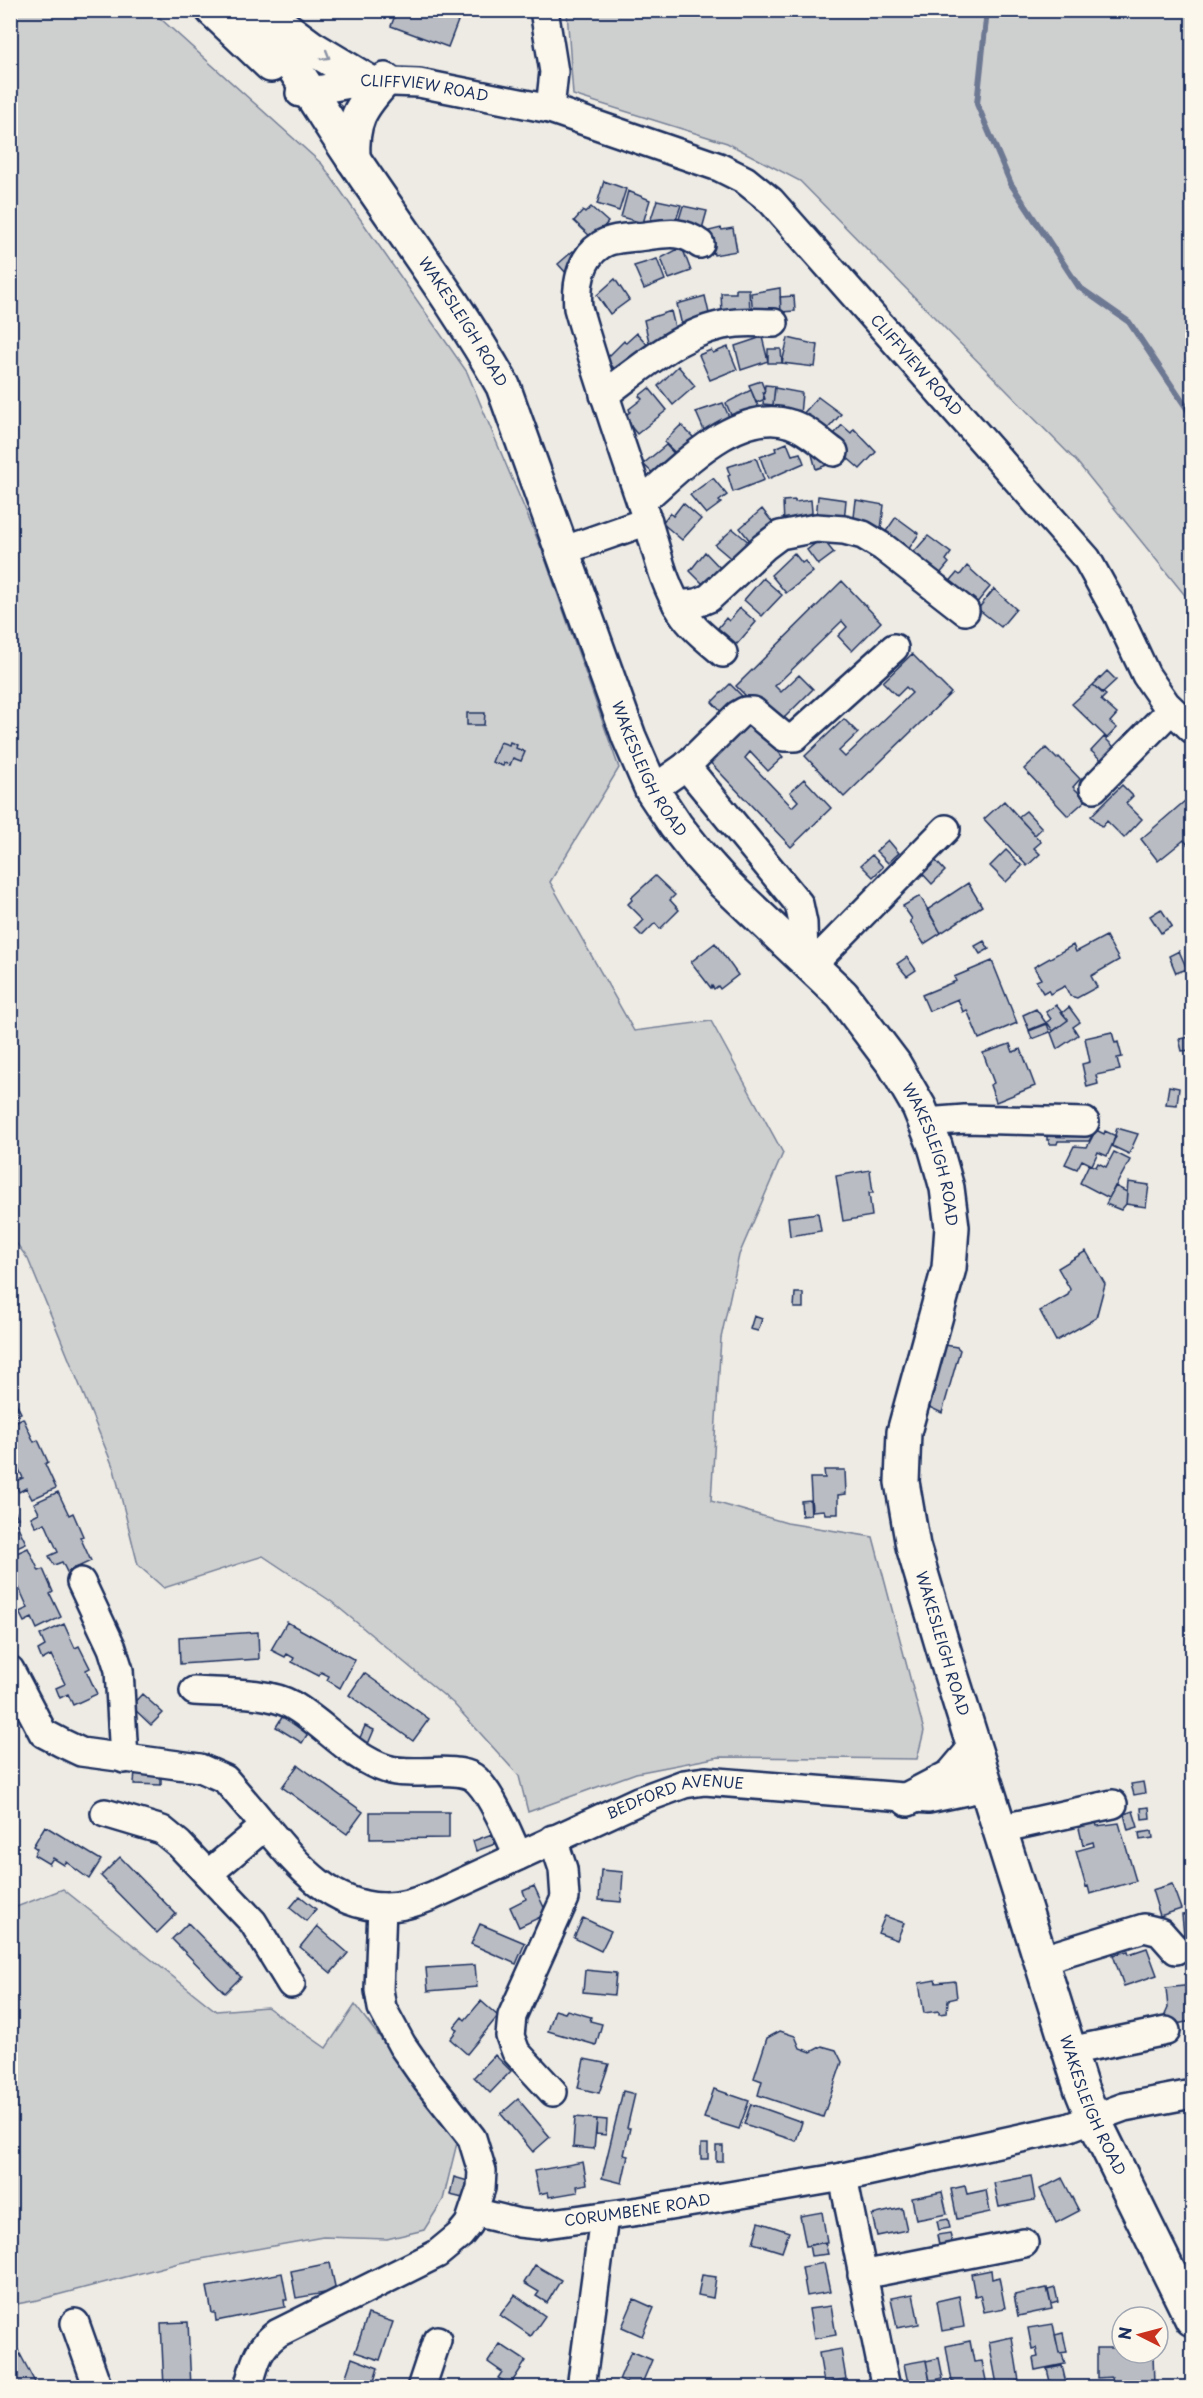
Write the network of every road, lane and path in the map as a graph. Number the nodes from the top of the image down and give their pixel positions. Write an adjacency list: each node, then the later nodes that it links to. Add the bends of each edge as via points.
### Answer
1 (213, 10): 6 (main road, WAKESLEIGH ROAD)
2 (250, 10): 6 (main road, WAKESLEIGH ROAD, via 281,48)
3 (261, 10): 5 (main road, one-way to 5, via 312,48)
4 (544, 10): 7 (street, via 554,72)
5 (376, 81): 6 (street, CLIFFVIEW ROAD); 7 (street, CLIFFVIEW ROAD, via 419,83); 8 (main road, via 354,126)
6 (310, 99): 8 (main road, WAKESLEIGH ROAD)
7 (550, 109): 19 (street, CLIFFVIEW ROAD, via 719,167 745,180 771,201 1087,560 1146,675)
8 (353, 159): 14 (main road, WAKESLEIGH ROAD, via 441,284 503,386)
9 (700, 244): 11 (street, via 690,236 670,232 613,240 602,244 584,265 577,286 578,308)
10 (774, 324): 11 (street, via 736,322 697,333 677,342)
11 (604, 395): 13 (street)
12 (834, 452): 13 (street, via 789,423 745,425 710,444)
13 (644, 511): 14 (street); 15 (street, via 662,573)
14 (562, 551): 23 (main road, WAKESLEIGH ROAD)
15 (677, 605): 16 (street, via 709,598 780,535 816,528 863,535); 18 (street, via 693,627)
16 (965, 611)
17 (894, 648): 21 (street, via 795,736 784,737 753,711 745,711)
18 (723, 652)
19 (1171, 710): 20 (street, CLIFFVIEW ROAD); 22 (street)
20 (1192, 729)
21 (686, 766): 23 (street); 25 (street, via 799,904)
22 (1094, 788)
23 (652, 790): 25 (main road, WAKESLEIGH ROAD, via 676,826 724,883)
24 (946, 830): 25 (street)
25 (807, 962): 26 (main road, WAKESLEIGH ROAD, via 842,995 894,1064)
26 (925, 1122): 27 (street); 31 (main road, WAKESLEIGH ROAD, via 947,1188 952,1227 949,1268 904,1432 902,1482 913,1546)
27 (1084, 1122)
28 (81, 1582): 32 (street, via 119,1670)
29 (10, 1670): 32 (street, via 43,1733 81,1752)
30 (194, 1690): 40 (street, via 271,1697 292,1705 368,1761 387,1769 405,1773 455,1772 472,1777 484,1790)
31 (974, 1750): 33 (main road, WAKESLEIGH ROAD); 34 (main road, via 952,1776)
32 (124, 1759): 37 (street, BEDFORD AVENUE, via 200,1768 225,1779)
33 (985, 1787): 34 (street, BEDFORD AVENUE, via 948,1796); 38 (main road, WAKESLEIGH ROAD)
34 (908, 1799): 39 (street, BEDFORD AVENUE, via 705,1782 684,1784)
35 (1113, 1804): 38 (street)
36 (105, 1813): 41 (street, via 162,1830)
37 (265, 1826): 41 (street); 42 (street, BEDFORD AVENUE, via 293,1860 329,1891)
38 (999, 1829): 44 (main road, WAKESLEIGH ROAD)
39 (553, 1839): 40 (street, BEDFORD AVENUE); 48 (street, via 563,1869 566,1898 512,2016 510,2036 516,2052)
40 (518, 1856): 42 (street, BEDFORD AVENUE, via 432,1896 407,1905)
41 (208, 1874): 45 (street, via 253,1922)
42 (382, 1907): 52 (street, via 382,2008 402,2045 472,2138 482,2171 482,2188)
43 (1176, 1950): 44 (street, via 1160,1932 1144,1928)
44 (1040, 1960): 47 (main road, WAKESLEIGH ROAD)
45 (291, 1984)
46 (1166, 2031): 47 (street)
47 (1069, 2051): 50 (main road, WAKESLEIGH ROAD)
48 (553, 2092)
49 (1192, 2094): 50 (street, CORUMBENE ROAD, via 1124,2107)
50 (1093, 2118): 51 (street, CORUMBENE ROAD, via 1067,2128); 56 (main road, WAKESLEIGH ROAD)
51 (843, 2177): 53 (street, CORUMBENE ROAD); 55 (street)
52 (474, 2212): 53 (street, CORUMBENE ROAD, via 538,2224); 60 (street, via 460,2235 437,2254 264,2343)
53 (604, 2217): 62 (street)
54 (1024, 2243): 55 (street)
55 (862, 2275): 63 (street)
56 (1192, 2319)
57 (75, 2323): 59 (street)
58 (437, 2340): 61 (street)
59 (98, 2388)
60 (248, 2388)
61 (421, 2388)
62 (581, 2388)
63 (886, 2388)

